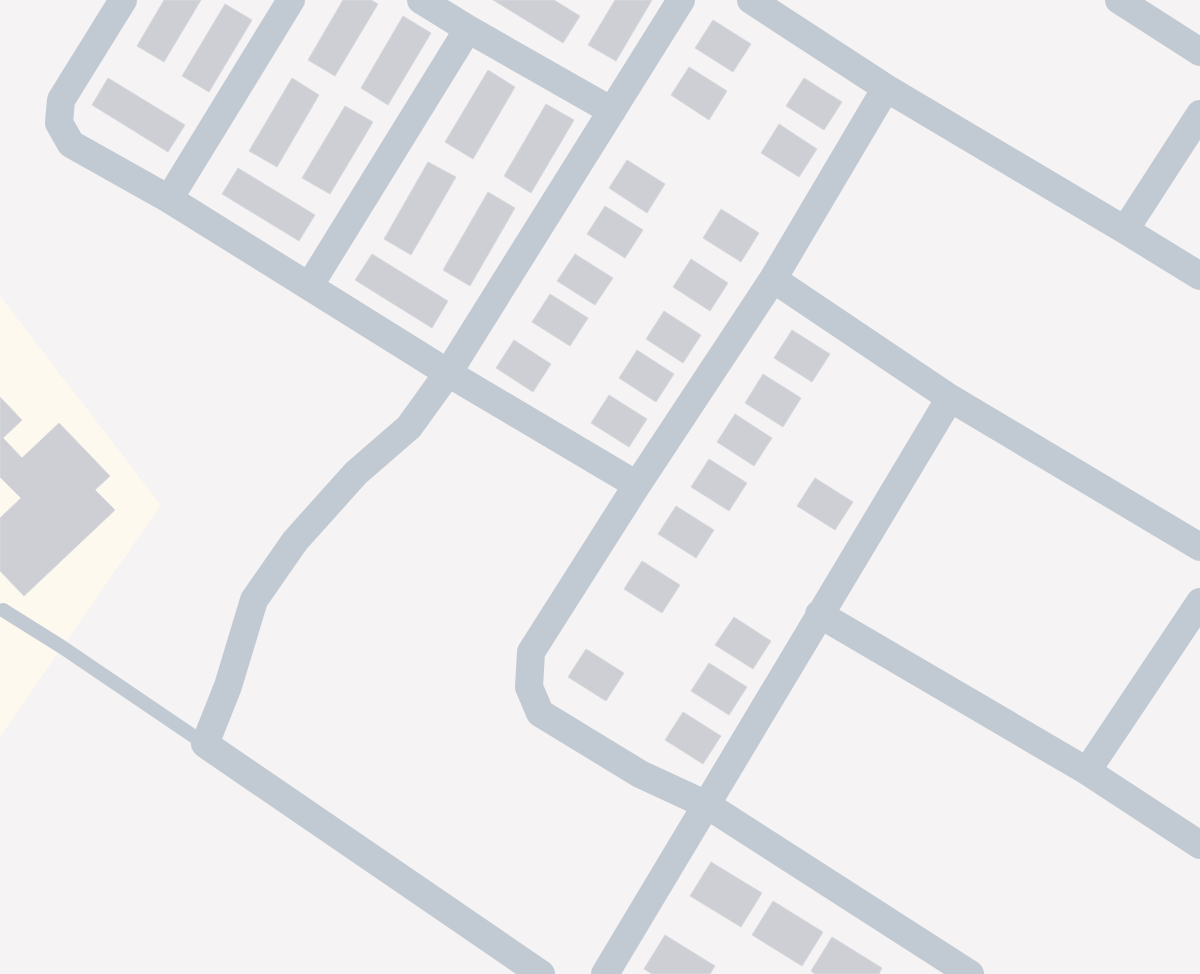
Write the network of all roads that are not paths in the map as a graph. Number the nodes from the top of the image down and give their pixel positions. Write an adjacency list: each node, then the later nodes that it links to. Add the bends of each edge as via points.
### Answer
1 (123, 0): 12 (street, via 60,100 59,123 71,144)
2 (291, 0): 12 (street)
3 (421, 0): 7 (street)
4 (681, 0): 10 (street)
5 (751, 0): 9 (street)
6 (1119, 0): 8 (street)
7 (468, 29): 10 (street); 16 (street)
8 (1200, 52)
9 (886, 88): 13 (street); 15 (street)
10 (612, 111): 17 (street)
11 (1200, 114): 13 (street)
12 (169, 199): 16 (street)
13 (1125, 230): 14 (street)
14 (1200, 276)
15 (773, 279): 18 (street); 19 (street)
16 (310, 285): 17 (street)
17 (448, 373): 19 (street); 24 (street, via 409,427 356,473 295,541 254,600 228,686)
18 (950, 398): 20 (street); 23 (street)
19 (637, 485): 26 (street, via 531,652 530,687 540,713 640,774)
20 (1200, 547)
21 (1200, 602): 25 (street)
22 (1, 610): 24 (lane)
23 (819, 614): 25 (street); 26 (street)
24 (205, 744): 28 (street)
25 (1087, 771): 27 (street)
26 (706, 805): 29 (street); 30 (street)
27 (1200, 845)
28 (541, 974)
29 (605, 974)
30 (970, 974)

